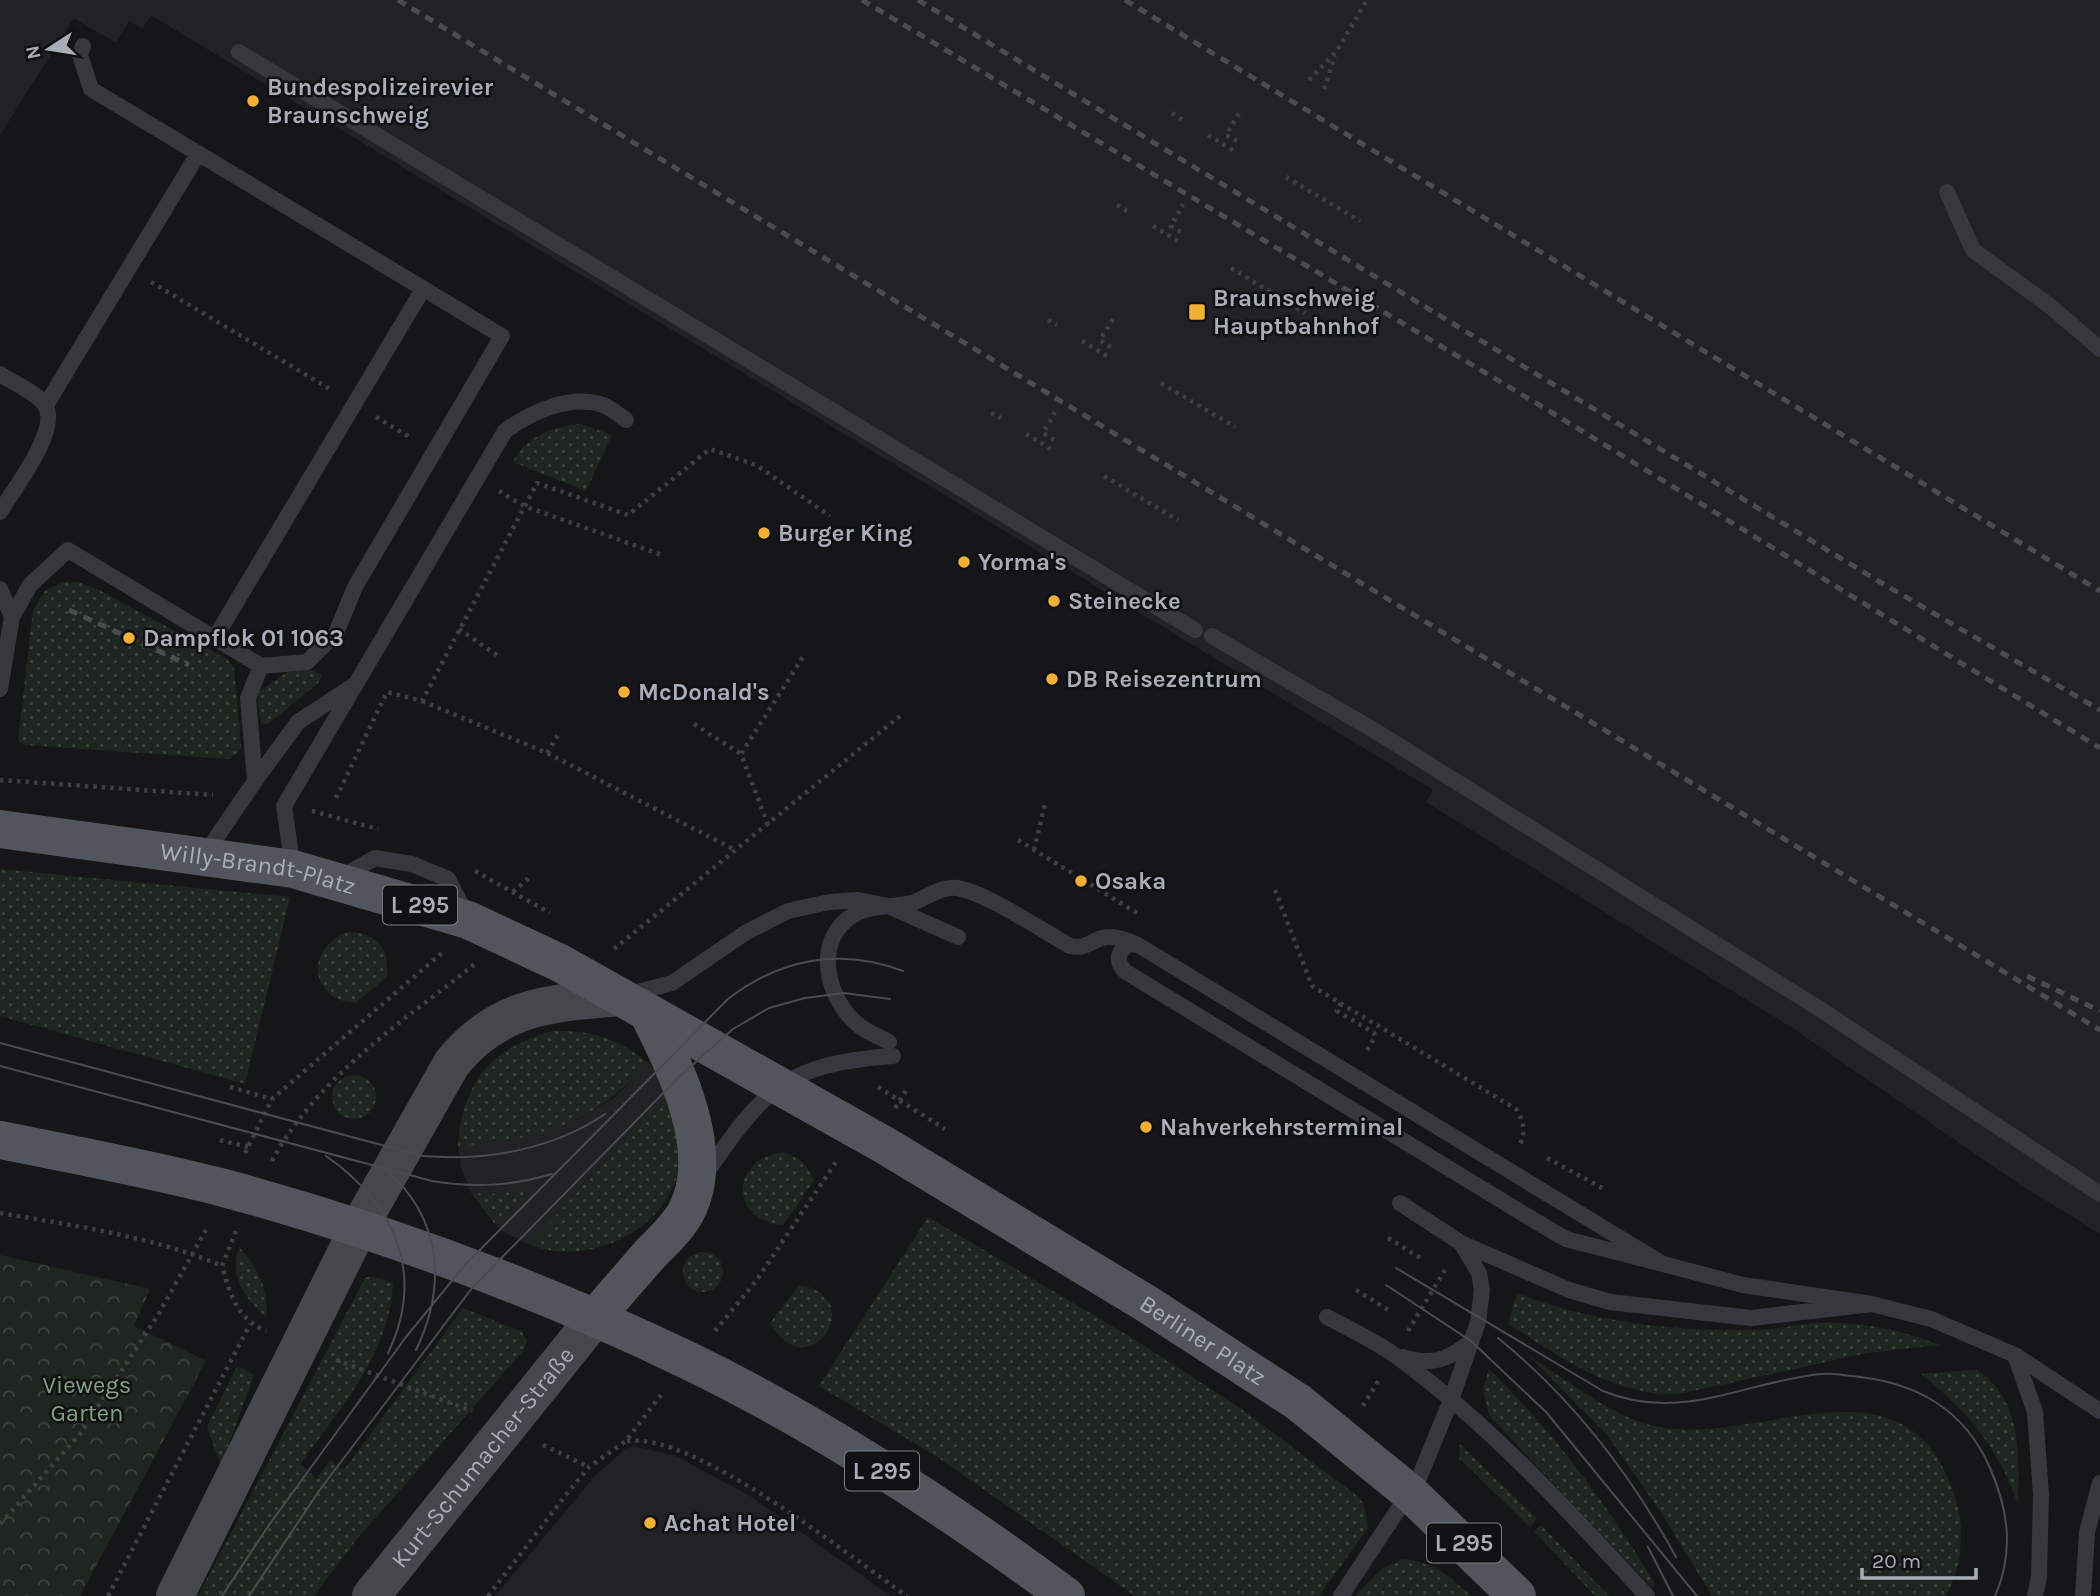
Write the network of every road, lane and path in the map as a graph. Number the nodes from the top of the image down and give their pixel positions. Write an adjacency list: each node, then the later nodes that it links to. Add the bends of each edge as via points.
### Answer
1 (1367, 0): 4 (path)
2 (82, 46): 13 (lane, via 80,55 91,89)
3 (239, 52): 57 (lane)
4 (1336, 52): 5 (path); 6 (path)
5 (1310, 80)
6 (1324, 89)
7 (1240, 112): 11 (path, via 1226,135)
8 (1172, 113): 9 (path)
9 (1183, 120)
10 (1208, 135): 12 (path)
11 (1237, 141)
12 (1236, 152)
13 (198, 153): 23 (lane); 25 (lane)
14 (1286, 177): 19 (path)
15 (1947, 192): 32 (lane, via 1973,250)
16 (1183, 204): 21 (path, via 1171,226)
17 (1117, 205): 18 (path)
18 (1128, 211)
19 (1360, 221)
20 (1153, 226): 22 (path)
21 (1181, 232)
22 (1181, 243)
23 (130, 268): 36 (path); 37 (lane)
24 (1231, 268): 26 (path)
25 (423, 289): 36 (lane); 45 (lane, via 502,337)
26 (1305, 313)
27 (1113, 319): 31 (path, via 1100,340)
28 (1048, 320): 29 (path)
29 (1057, 326)
30 (1082, 341): 33 (path)
31 (1111, 347)
32 (2100, 349)
33 (1110, 358)
34 (0, 374): 37 (lane)
35 (1161, 383): 42 (path)
36 (355, 404): 45 (path); 58 (lane)
37 (46, 405): 50 (lane, via 49,416 41,446)
38 (1055, 412): 44 (path, via 1043,433)
39 (991, 413): 40 (path)
40 (1000, 418)
41 (626, 420): 48 (lane, via 604,405 582,403 536,411 505,431)
42 (1235, 427)
43 (1026, 434): 46 (path)
44 (1054, 440)
45 (434, 451): 62 (lane, via 355,587 336,633 307,662)
46 (1054, 451)
47 (1104, 476): 52 (path)
48 (478, 478): 49 (path); 63 (lane)
49 (524, 506): 51 (path, via 542,482 628,515 710,449 756,465); 53 (path); 56 (path)
50 (0, 512)
51 (830, 516)
52 (1178, 520)
53 (662, 555)
54 (0, 589): 55 (lane)
55 (12, 617): 58 (lane, via 30,585 68,550); 64 (lane)
56 (459, 629): 61 (path); 65 (path)
57 (1195, 630)
58 (216, 636): 62 (lane)
59 (1212, 636): 106 (lane, via 1377,732 1822,1011)
60 (803, 657): 70 (path)
61 (501, 659)
62 (261, 666): 72 (lane, via 248,698)
63 (355, 685): 72 (lane, via 298,722); 81 (lane, via 284,806)
64 (0, 689)
65 (422, 701): 69 (path); 74 (path, via 387,692)
66 (900, 716): 76 (path)
67 (694, 724): 70 (path)
68 (558, 735): 69 (path)
69 (547, 753): 78 (path)
70 (741, 754): 76 (path)
71 (0, 780): 73 (path)
72 (256, 781): 80 (lane)
73 (215, 796)
74 (336, 799)
75 (1045, 804): 79 (path)
76 (768, 825): 78 (path)
77 (0, 829): 80 (main road, Willy-Brandt-Platz / L 295)
78 (735, 850): 89 (path)
79 (1034, 850)
80 (205, 854): 81 (main road, Willy-Brandt-Platz / L 295)
81 (293, 869): 86 (main road, Willy-Brandt-Platz / L 295, via 338,880)
82 (530, 877): 84 (path)
83 (1275, 890): 91 (path, via 1312,986)
84 (503, 900)
85 (888, 906): 87 (lane); 88 (lane, via 956,888 1070,946 1077,948 1107,935); 92 (lane, via 838,901 788,911 744,933); 95 (lane, via 853,915 834,936 827,958 831,985 848,1013 891,1049 817,1067)
86 (460, 932): 92 (main road, Willy-Brandt-Platz / L 295, via 549,957); 97 (path)
87 (958, 937)
88 (1138, 946): 104 (lane); 116 (lane, via 1129,944 1122,949 1119,966 1268,1059 1566,1239)
89 (613, 949)
90 (476, 962): 102 (path, via 335,1078 295,1124)
91 (1341, 1003): 93 (path, via 1337,1011 1374,1033); 104 (path, via 1516,1109 1525,1132)
92 (634, 1005): 95 (main road, Willy-Brandt-Platz / L 295); 105 (main road, via 678,1077 690,1112); 110 (main road, via 546,1004 509,1016 468,1043 433,1093)
93 (1366, 1052)
94 (868, 1081): 99 (path)
95 (779, 1085): 98 (main road, Willy-Brandt-Platz / L 295); 105 (lane, via 733,1135)
96 (230, 1087): 97 (path)
97 (272, 1099): 101 (path, via 246,1150)
98 (855, 1128): 138 (main road, Berliner Platz / L 295, via 1159,1311 1298,1402)
99 (945, 1129)
100 (0, 1140): 110 (main road, L 295, via 207,1184)
101 (220, 1140)
102 (273, 1159)
103 (836, 1161): 124 (path, via 756,1281)
104 (1505, 1170): 116 (lane)
105 (693, 1193): 122 (main road, via 673,1230)
106 (2100, 1194)
107 (1400, 1203): 113 (lane)
108 (0, 1213): 114 (path, via 97,1229)
109 (207, 1228): 114 (path)
110 (358, 1229): 122 (main road, L 295, via 435,1254); 126 (main road)
111 (1388, 1238): 115 (path)
112 (231, 1240): 117 (path)
113 (1461, 1243): 119 (lane, via 1569,1290 1610,1302 1751,1318); 125 (lane, via 1479,1273 1482,1290); 127 (path)
114 (192, 1254): 117 (path); 139 (path, via 80,1434)
115 (1422, 1259)
116 (1663, 1264): 119 (lane, via 1743,1285)
117 (222, 1266): 123 (path)
118 (1356, 1290): 120 (path)
119 (1872, 1304): 128 (lane, via 1931,1319)
120 (1390, 1311)
121 (1326, 1317): 127 (lane)
122 (595, 1318): 143 (main road, Kurt-Schumacher-Straße); 145 (main road, L 295, via 689,1361 891,1476)
123 (250, 1324): 126 (path); 141 (path)
124 (714, 1332)
125 (1471, 1342): 127 (lane, via 1437,1362); 129 (lane)
126 (299, 1344): 133 (path); 142 (main road)
127 (1394, 1354): 129 (lane); 131 (path)
128 (2015, 1354): 132 (lane); 149 (lane, via 2035,1412 2040,1495)
129 (1451, 1400): 138 (lane); 148 (lane)
130 (648, 1410): 134 (path)
131 (1360, 1410)
132 (2100, 1411)
133 (475, 1412)
134 (626, 1441): 136 (path); 144 (path, via 640,1439 671,1447 711,1464)
135 (553, 1450): 136 (path)
136 (589, 1467): 140 (path)
137 (2100, 1483): 150 (lane, via 2087,1532)
138 (1410, 1493): 146 (lane); 147 (main road, Berliner Platz / L 295)
139 (0, 1524)
140 (490, 1594)
141 (108, 1596)
142 (174, 1596)
143 (371, 1596)
144 (907, 1596)
145 (1066, 1596)
146 (1341, 1596)
147 (1517, 1596)
148 (1647, 1596)
149 (2035, 1596)
150 (2082, 1596)

